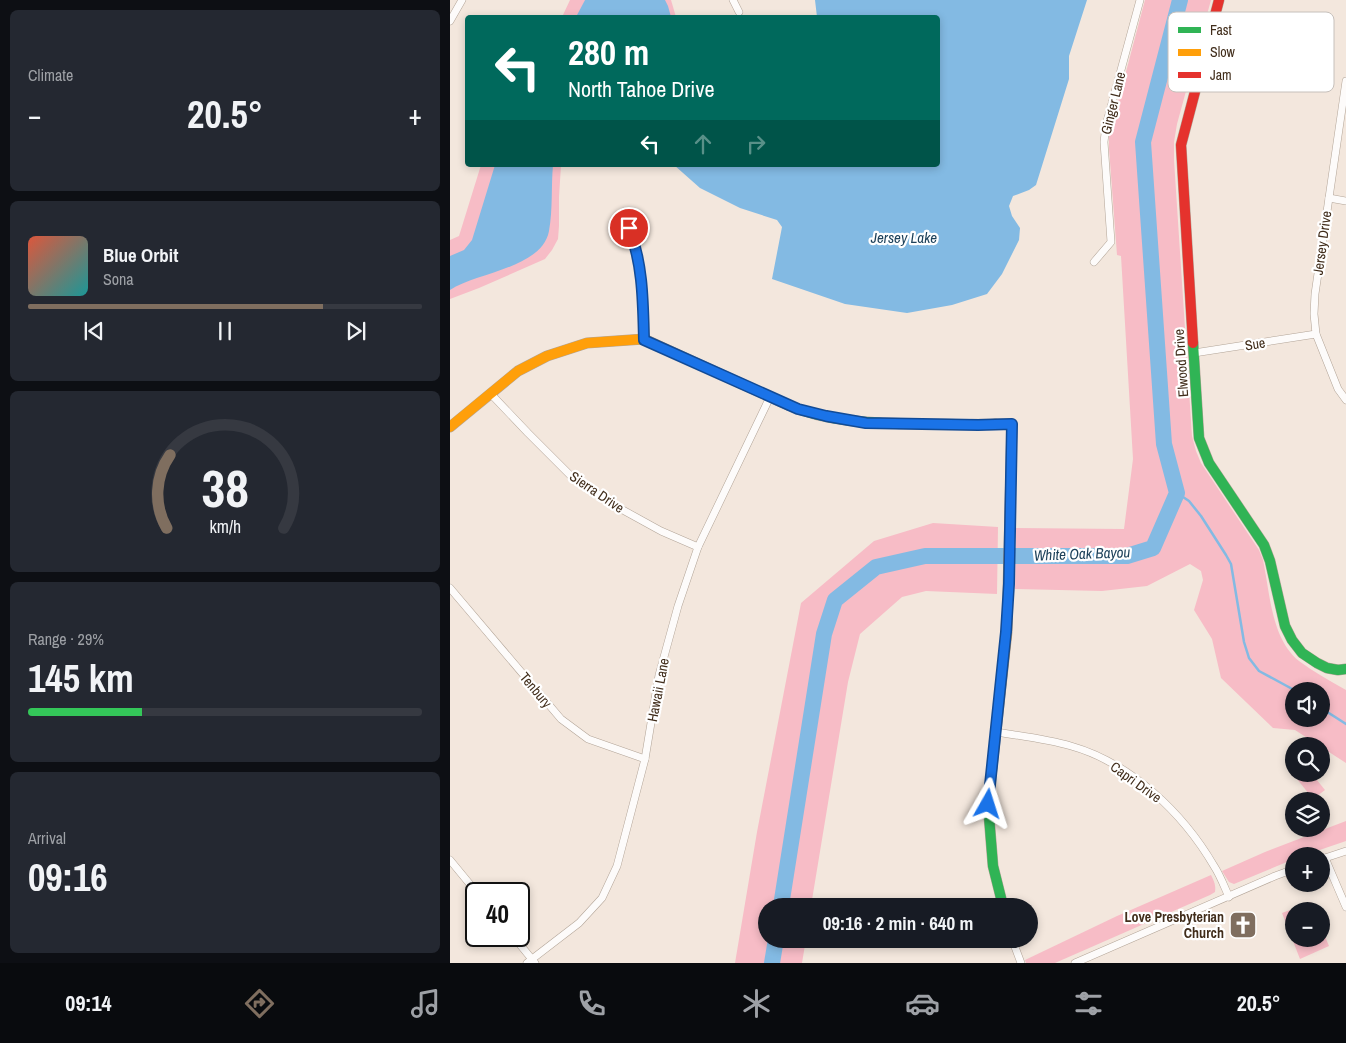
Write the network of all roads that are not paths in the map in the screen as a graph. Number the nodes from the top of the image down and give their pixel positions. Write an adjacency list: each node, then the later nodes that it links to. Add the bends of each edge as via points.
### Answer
1 (462, 0): 5 (street)
2 (733, 0): 4 (street)
3 (1140, 0): 11 (street, Ginger Lane, via 1106,125 1104,142 1111,242)
4 (739, 12)
5 (450, 21)
6 (1346, 80): 8 (street, Jersey Drive)
7 (1194, 92): 14 (street, Elwood Drive, via 1181,145)
8 (1328, 198): 9 (street); 12 (street, Jersey Drive, via 1315,294)
9 (1346, 201)
10 (623, 212): 13 (street, via 636,245)
11 (1094, 262)
12 (1316, 334): 14 (street, Sue); 17 (street, Jersey Drive, via 1338,389)
13 (644, 340): 15 (street, via 587,343 547,356 518,371); 16 (street)
14 (1194, 354): 21 (street, Elwood Drive, via 1200,438 1208,461 1264,545 1288,633 1296,647 1311,660 1328,669)
15 (490, 393): 18 (street); 19 (street, Sierra Drive, via 571,476 621,509 661,531)
16 (770, 397): 19 (street, Hawaii Lane); 22 (street, via 798,409 866,423 1012,424 1009,584)
17 (1346, 400)
18 (450, 427)
19 (698, 546): 23 (street, Hawaii Lane, via 659,675)
20 (450, 588): 23 (street, Tenbury, via 561,720 588,739)
21 (1346, 669)
22 (996, 732): 30 (street, Capri Drive, via 1072,746 1113,763 1157,794 1191,831); 31 (street, via 988,804 993,866)
23 (645, 759): 35 (street, Hawaii Lane, via 617,866 602,898 579,923)
24 (1346, 851): 25 (street)
25 (1330, 856)
26 (450, 860): 29 (street)
27 (1285, 873): 30 (street)
28 (1330, 873): 32 (street)
29 (468, 882)
30 (1229, 897): 37 (street)
31 (1000, 898)
32 (1346, 907)
33 (521, 947): 35 (street)
34 (1015, 948): 36 (street)
35 (531, 962)
36 (1021, 963)
37 (1075, 963)

